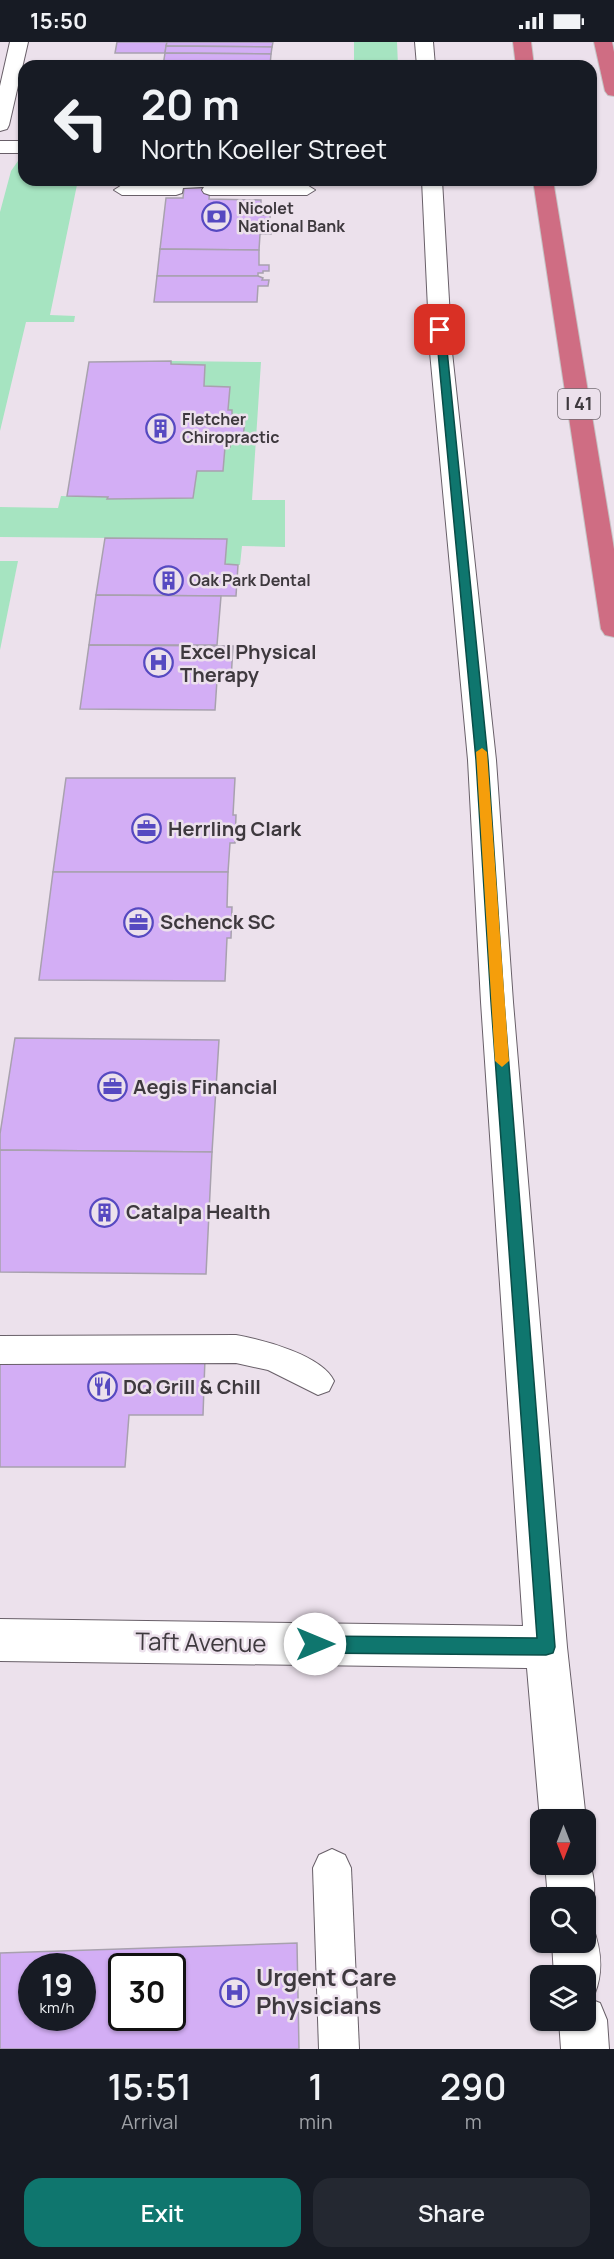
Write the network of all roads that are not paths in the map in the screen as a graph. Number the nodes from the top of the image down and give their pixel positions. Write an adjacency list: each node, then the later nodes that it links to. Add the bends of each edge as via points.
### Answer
1 (19, 42): 8 (street)
2 (424, 42): 5 (street)
3 (522, 42): 6 (highway)
4 (603, 42): 7 (highway)
5 (426, 60)
6 (524, 60)
7 (614, 91)
8 (0, 125)
9 (0, 147): 10 (street)
10 (18, 147)
11 (170, 186): 16 (lane)
12 (224, 186): 17 (lane)
13 (432, 186): 25 (street, via 441,352 482,760)
14 (544, 186): 21 (highway, I 41)
15 (122, 190): 16 (lane)
16 (159, 190): 19 (lane, via 175,196)
17 (234, 190): 18 (lane); 20 (lane, via 217,196)
18 (307, 190)
19 (183, 193)
20 (209, 193)
21 (614, 629)
22 (0, 1350): 23 (lane, via 236,1349 264,1353)
23 (318, 1381)
24 (0, 1640): 25 (street, Taft Avenue)
25 (546, 1647): 26 (street)
26 (562, 1809)
27 (332, 1868): 29 (lane)
28 (584, 2031): 30 (street)
29 (339, 2049)
30 (585, 2049)

